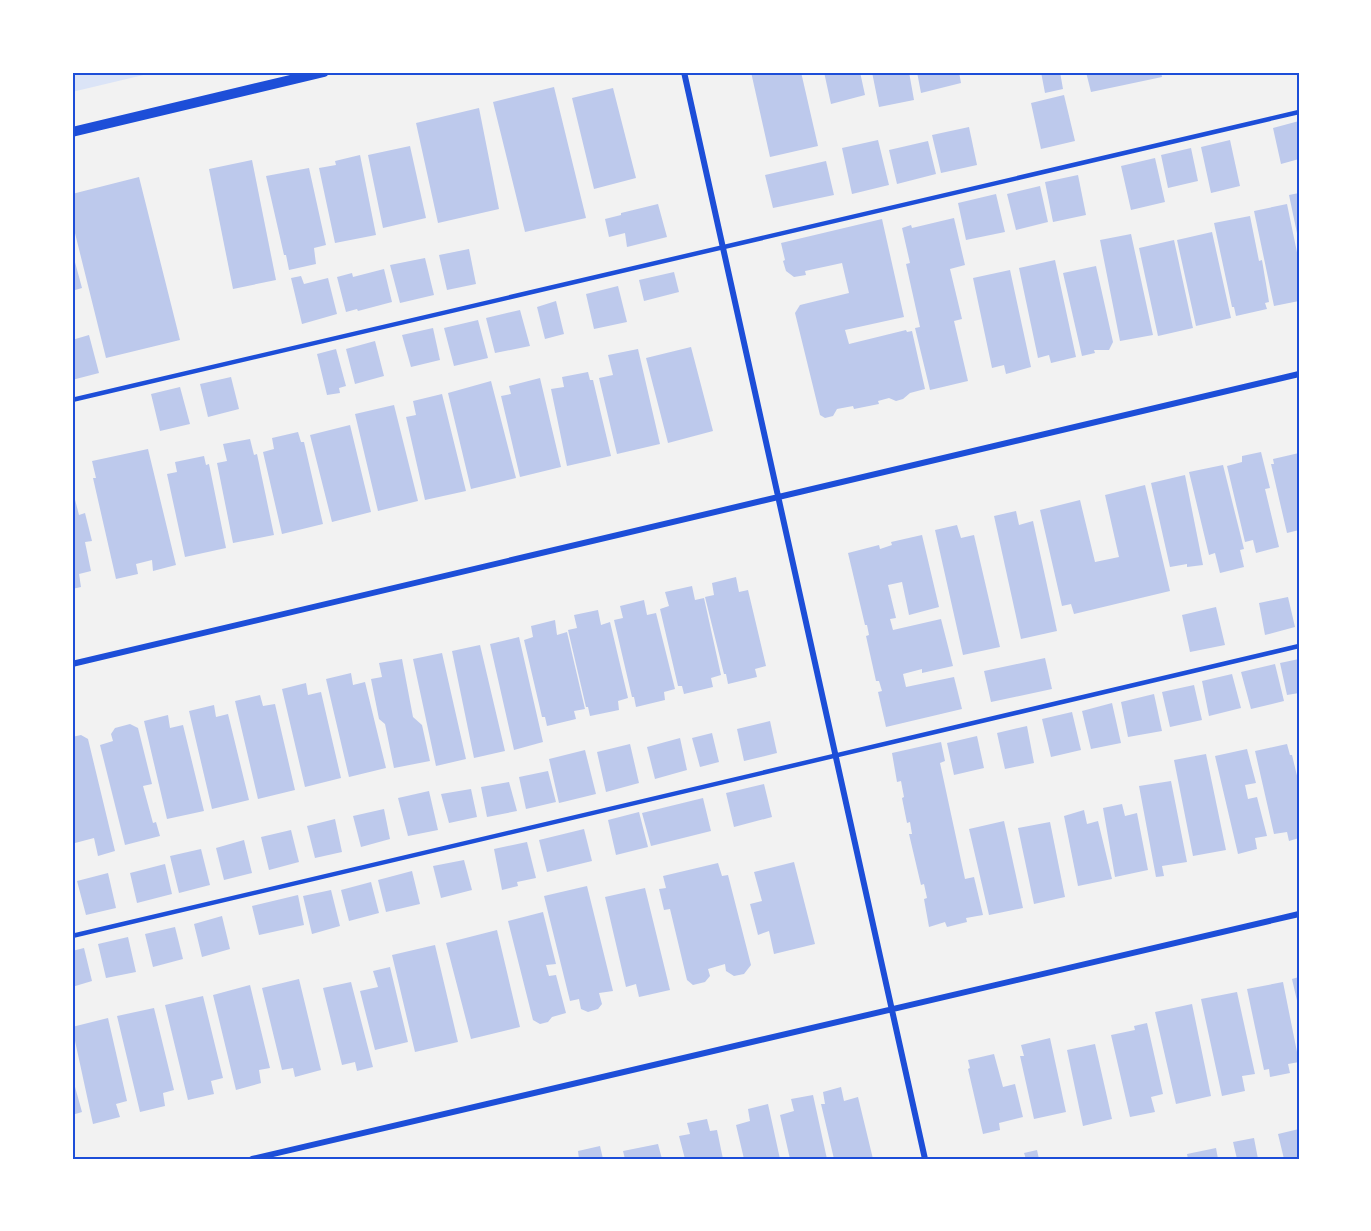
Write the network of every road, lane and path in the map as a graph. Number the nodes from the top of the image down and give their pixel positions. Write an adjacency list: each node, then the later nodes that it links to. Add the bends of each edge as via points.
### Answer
1 (324, 72): 4 (street)
2 (684, 72): 5 (street)
3 (1299, 112): 5 (lane)
4 (72, 132)
5 (722, 247): 7 (lane); 8 (street)
6 (1299, 374): 8 (street)
7 (72, 400)
8 (778, 497): 10 (street); 11 (street)
9 (1299, 646): 11 (lane)
10 (72, 664)
11 (835, 756): 13 (lane); 14 (street)
12 (1299, 914): 14 (street)
13 (72, 936)
14 (891, 1010): 15 (street); 16 (street)
15 (252, 1159)
16 (925, 1159)

